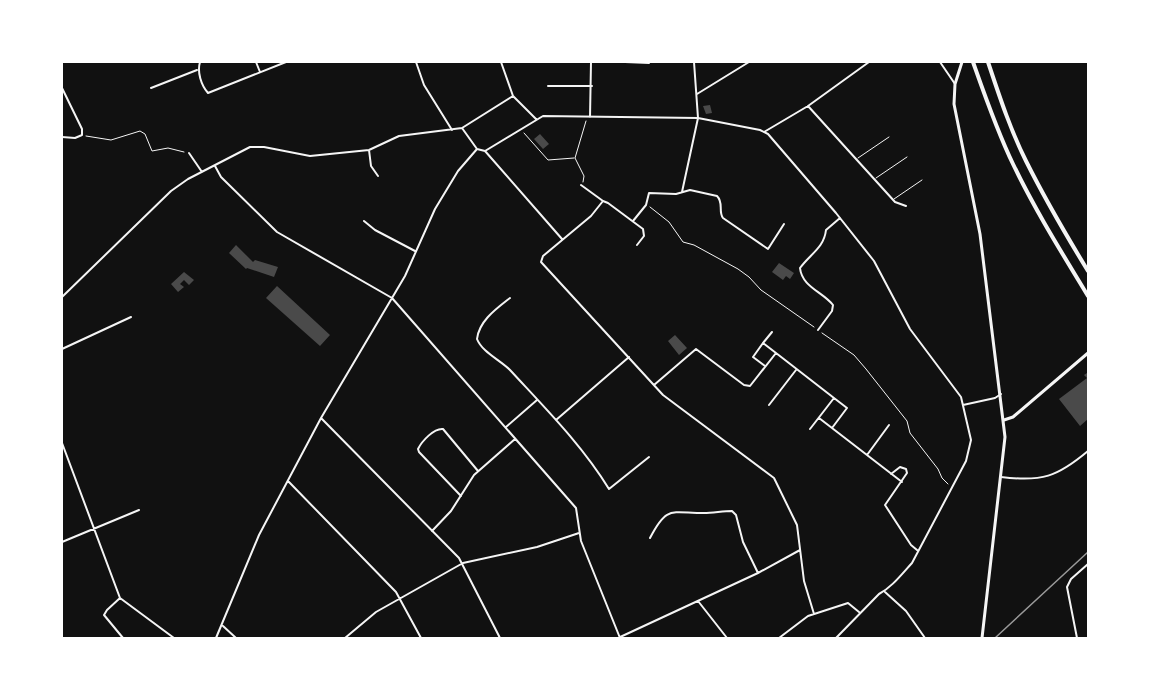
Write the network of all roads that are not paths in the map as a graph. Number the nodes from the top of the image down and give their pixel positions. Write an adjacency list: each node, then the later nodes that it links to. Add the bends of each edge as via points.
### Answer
1 (200, 62): 16 (street)
2 (256, 62): 17 (street)
3 (286, 62): 17 (street)
4 (416, 62): 30 (street, via 424,85)
5 (501, 62): 24 (street)
6 (591, 62): 20 (street)
7 (626, 62): 15 (street)
8 (694, 62): 23 (street)
9 (749, 62): 23 (street)
10 (869, 62): 25 (street)
11 (940, 62): 18 (street)
12 (962, 62): 18 (main road)
13 (973, 62): 58 (highway, via 1013,164)
14 (988, 62): 57 (highway, via 1025,160)
15 (649, 63)
16 (197, 70): 17 (street, via 208,93); 22 (street)
17 (260, 72)
18 (955, 84): 73 (main road, via 954,104 980,234)
19 (548, 86): 20 (street)
20 (592, 86): 26 (street)
21 (62, 88): 33 (street, via 81,124 82,135)
22 (151, 88)
23 (697, 94): 27 (street)
24 (513, 96): 28 (street); 29 (street)
25 (808, 106): 31 (street); 39 (street)
26 (589, 116): 27 (street); 28 (street)
27 (698, 118): 31 (street); 46 (street)
28 (536, 119): 36 (street)
29 (462, 128): 30 (street); 34 (street)
30 (452, 130): 35 (street, via 401,136)
31 (764, 132): 50 (street)
32 (889, 136): 39 (lane)
33 (62, 137)
34 (477, 149): 36 (street); 56 (street, via 454,177)
35 (369, 150): 40 (street, via 306,156 258,146); 42 (street, via 371,166)
36 (485, 151): 54 (street)
37 (189, 153): 41 (street)
38 (907, 157): 43 (lane)
39 (856, 159): 43 (street)
40 (214, 165): 41 (street); 60 (street, via 221,177 277,232)
41 (202, 172): 59 (street, via 166,195)
42 (378, 176)
43 (874, 179): 47 (street)
44 (922, 180): 47 (lane)
45 (581, 185): 48 (street)
46 (682, 192): 52 (street, via 649,193 646,205); 53 (street, via 717,196 723,218 768,249)
47 (893, 200): 49 (street)
48 (603, 201): 52 (street); 54 (street, via 569,237)
49 (906, 206)
50 (840, 218): 63 (street, via 826,230 825,240 800,268 805,281 833,305); 77 (street, via 874,261 909,327 960,395)
51 (364, 221): 56 (street)
52 (633, 221): 55 (street, via 644,233)
53 (784, 224)
54 (562, 239): 69 (street, via 541,260)
55 (637, 246)
56 (415, 251): 60 (street)
57 (1089, 271)
58 (1089, 296)
59 (62, 297)
60 (392, 298): 78 (street); 83 (street)
61 (510, 298): 75 (street, via 489,314 478,330 477,342)
62 (131, 317): 66 (street)
63 (818, 330)
64 (772, 332): 65 (street)
65 (763, 344): 67 (street); 70 (street, via 753,357)
66 (62, 349)
67 (776, 353): 70 (street); 71 (street)
68 (1089, 353): 81 (main road, via 1013,417)
69 (628, 357): 72 (street); 80 (street)
70 (766, 367): 72 (street, via 752,385 746,386 696,349)
71 (796, 370): 74 (street); 76 (street)
72 (654, 385): 103 (street, via 774,478 797,525)
73 (1001, 394): 77 (street); 81 (main road)
74 (834, 398): 79 (street); 84 (street, via 847,408)
75 (537, 400): 80 (street); 83 (street)
76 (770, 405)
77 (963, 405): 104 (street, via 970,449)
78 (321, 418): 94 (street); 99 (street)
79 (819, 418): 84 (street); 85 (street)
80 (556, 420): 90 (street, via 609,489)
81 (1004, 420): 93 (main road)
82 (889, 425): 89 (street)
83 (506, 427): 86 (street)
84 (832, 428): 89 (street)
85 (810, 429)
86 (515, 439): 91 (street); 100 (street, via 577,509)
87 (62, 443): 98 (street)
88 (1089, 451): 93 (street, via 1051,476 1028,480)
89 (867, 455): 92 (street)
90 (649, 457)
91 (478, 471): 96 (street); 96 (street, via 443,429 436,430 420,445 419,452)
92 (891, 474): 95 (street); 95 (street, via 898,467 904,468 907,475)
93 (1001, 477): 127 (main road)
94 (288, 481): 110 (street); 114 (street, via 260,535)
95 (902, 482): 104 (street, via 885,505)
96 (460, 496): 99 (street, via 450,514)
97 (139, 510): 98 (street)
98 (94, 529): 102 (street); 109 (street)
99 (432, 531): 105 (street)
100 (579, 533): 105 (street, via 537,547); 115 (street)
101 (650, 538): 107 (street, via 664,517 674,511 732,512)
102 (62, 542)
103 (800, 550): 107 (street); 113 (street)
104 (917, 550): 108 (street, via 912,563)
105 (463, 563): 110 (street); 122 (street)
106 (1089, 564): 128 (street, via 1067,587)
107 (758, 573): 111 (street)
108 (885, 592): 112 (street); 126 (street, via 906,610)
109 (120, 598): 116 (street, via 104,615); 117 (street)
110 (399, 598): 120 (street, via 374,613); 121 (street)
111 (698, 601): 115 (street); 123 (street)
112 (860, 613): 113 (street, via 848,603); 125 (street)
113 (814, 614): 124 (street)
114 (222, 626): 118 (street); 119 (street)
115 (619, 638)
116 (123, 639)
117 (174, 639)
118 (216, 639)
119 (236, 639)
120 (345, 639)
121 (421, 639)
122 (500, 639)
123 (727, 639)
124 (779, 639)
125 (836, 639)
126 (925, 639)
127 (982, 639)
128 (1077, 639)

